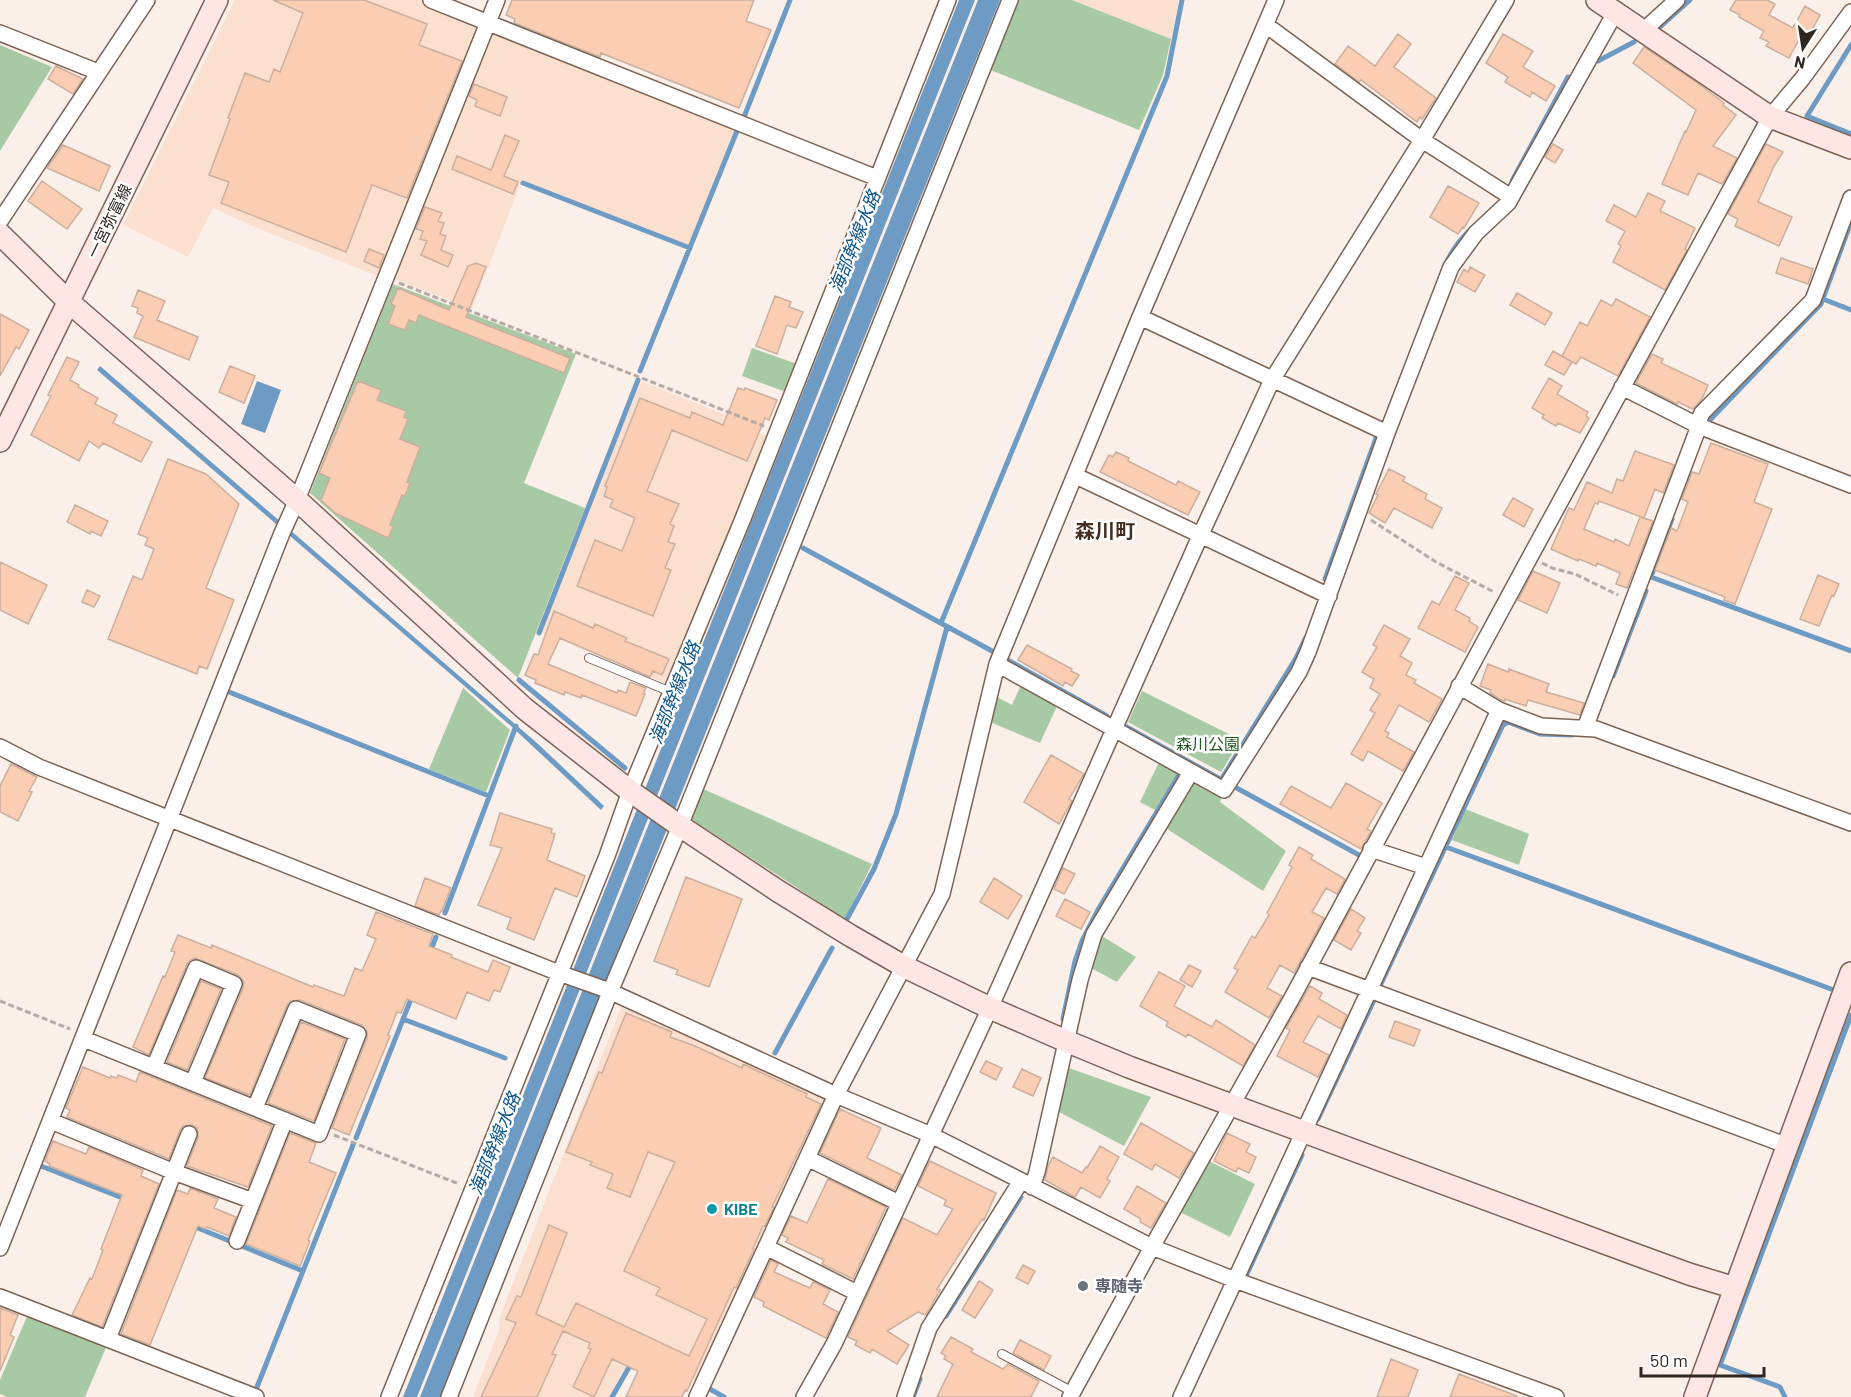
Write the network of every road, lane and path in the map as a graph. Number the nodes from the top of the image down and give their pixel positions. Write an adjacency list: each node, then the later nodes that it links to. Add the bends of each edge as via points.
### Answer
1 (147, 0): 17 (street)
2 (217, 0): 27 (street, 一宮弥富線)
3 (431, 0): 13 (street)
4 (497, 0): 13 (street)
5 (948, 0): 21 (street)
6 (1010, 0): 56 (street)
7 (1276, 0): 14 (street)
8 (1506, 0): 19 (street)
9 (1597, 0): 11 (street)
10 (1677, 0): 15 (street)
11 (1615, 12): 15 (street); 22 (street)
12 (1851, 12): 18 (street)
13 (488, 23): 21 (street); 26 (street)
14 (1266, 25): 19 (street); 28 (street)
15 (1642, 32): 18 (street)
16 (0, 33): 17 (street)
17 (98, 72): 24 (street)
18 (1770, 117): 20 (street); 30 (street)
19 (1422, 141): 22 (street); 29 (street)
20 (1851, 147)
21 (878, 178): 32 (street)
22 (1511, 197): 33 (street, via 1450,267)
23 (1851, 198): 31 (street, via 1813,300 1702,413)
24 (0, 221)
25 (0, 234): 27 (street)
26 (386, 278): 32 (path); 37 (street)
27 (69, 302): 34 (street, 一宮弥富線); 37 (street)
28 (1140, 317): 29 (street); 35 (street)
29 (1272, 380): 33 (street); 39 (street)
30 (1622, 387): 31 (street); 42 (street)
31 (1698, 425): 36 (street); 43 (street)
32 (777, 432): 47 (street)
33 (1387, 433): 38 (street)
34 (0, 441)
35 (1076, 476): 39 (street); 45 (street)
36 (1851, 485)
37 (297, 500): 53 (street, via 525,709); 54 (street)
38 (1359, 513): 41 (street); 42 (path, via 1436,562)
39 (1201, 534): 41 (street); 50 (street)
40 (1552, 568): 43 (path, via 1575,574)
41 (1329, 596): 52 (street, via 1299,672 1224,790)
42 (1507, 599): 46 (street)
43 (1634, 602): 49 (street)
44 (589, 658): 47 (lane)
45 (997, 664): 50 (street); 59 (street, via 942,894)
46 (1459, 686): 48 (street); 57 (street)
47 (671, 692): 53 (street)
48 (1499, 710): 49 (street, via 1541,726); 58 (street)
49 (1585, 729): 55 (street, via 1596,729)
50 (1114, 731): 52 (street); 66 (street)
51 (0, 747): 54 (street, via 39,767)
52 (1191, 772): 68 (street, via 1094,934)
53 (634, 793): 56 (street); 62 (street)
54 (170, 819): 62 (street); 67 (street)
55 (1851, 823)
56 (680, 826): 59 (street, via 778,891); 64 (street)
57 (1371, 849): 58 (street); 60 (street)
58 (1426, 867): 63 (street)
59 (905, 967): 66 (street); 71 (street)
60 (1308, 967): 63 (street); 72 (street)
61 (1851, 973): 80 (street)
62 (562, 974): 64 (street); 84 (street)
63 (1369, 990): 77 (street); 80 (street)
64 (609, 991): 71 (street); 100 (street)
65 (0, 1001): 67 (path, via 75,1031)
66 (990, 1008): 68 (street); 79 (street)
67 (84, 1039): 69 (street); 75 (street)
68 (1066, 1041): 72 (street); 83 (street, via 1037,1172)
69 (154, 1067): 70 (street); 70 (street, via 196,968 234,984)
70 (193, 1082): 73 (street)
71 (836, 1095): 79 (street); 81 (street)
72 (1231, 1105): 77 (street); 89 (street)
73 (255, 1108): 74 (street); 76 (street, via 296,1009 358,1034)
74 (285, 1120): 76 (street, via 319,1134); 85 (street)
75 (51, 1121): 82 (street); 90 (street)
76 (321, 1130): 84 (path)
77 (1304, 1131): 91 (street); 92 (street)
78 (189, 1134): 82 (street)
79 (931, 1135): 83 (street); 86 (street)
80 (1788, 1146): 92 (street)
81 (807, 1158): 86 (street); 88 (street)
82 (174, 1172): 85 (street); 95 (street)
83 (1026, 1184): 89 (street); 103 (street, via 929,1328)
84 (472, 1189): 99 (street)
85 (253, 1201): 87 (street)
86 (899, 1203): 93 (street)
87 (237, 1241)
88 (766, 1247): 93 (street); 101 (street)
89 (1152, 1247): 91 (street); 97 (street)
90 (0, 1248)
91 (1234, 1280): 104 (street); 105 (street)
92 (1735, 1288): 106 (street)
93 (857, 1293): 102 (street)
94 (0, 1297): 95 (street)
95 (108, 1339): 98 (street)
96 (1002, 1354): 97 (lane)
97 (1071, 1395)
98 (256, 1397)
99 (389, 1397)
100 (449, 1397)
101 (697, 1397)
102 (804, 1397)
103 (905, 1397)
104 (1180, 1397)
105 (1556, 1397)
106 (1695, 1397)

